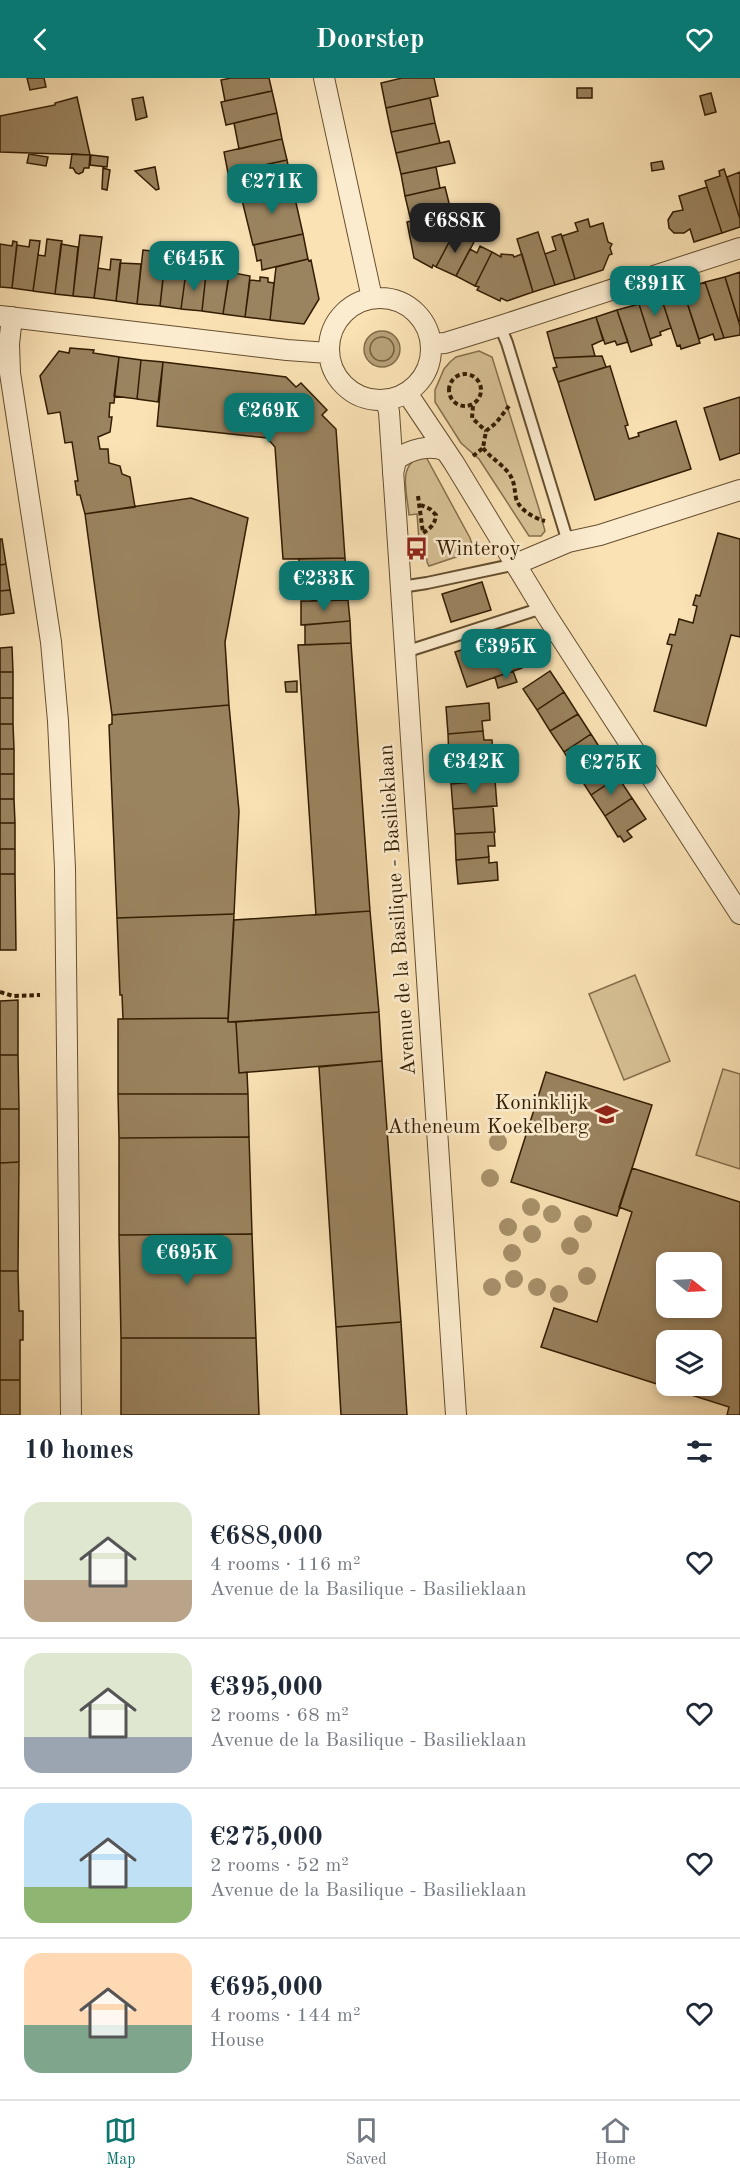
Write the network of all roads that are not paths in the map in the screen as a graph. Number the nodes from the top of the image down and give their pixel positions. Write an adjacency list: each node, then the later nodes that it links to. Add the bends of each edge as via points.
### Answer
1 (324, 78): 3 (street)
2 (740, 248): 5 (street)
3 (372, 298): 6 (street, via 399,301 411,308 428,330); 7 (street, via 345,311 335,324)
4 (6, 316): 7 (street); 19 (street, via 10,373 51,642 58,720 64,825)
5 (500, 326): 6 (street); 13 (lane)
6 (431, 344): 8 (street, via 426,371)
7 (328, 353): 9 (street, via 338,379 347,389 365,398)
8 (407, 393): 9 (street); 10 (street)
9 (386, 400): 11 (street, Avenue de la Basilique - Basilieklaan)
10 (446, 451): 11 (street, via 437,447 405,453 396,460); 14 (street)
11 (393, 474): 15 (street, Avenue de la Basilique - Basilieklaan)
12 (740, 490): 13 (street)
13 (568, 542): 14 (street)
14 (516, 564): 15 (lane); 16 (street)
15 (401, 587): 17 (street, Avenue de la Basilique - Basilieklaan)
16 (542, 608): 17 (lane); 18 (street)
17 (405, 652): 20 (street, Avenue de la Basilique - Basilieklaan)
18 (740, 914)
19 (71, 1415)
20 (456, 1415)

